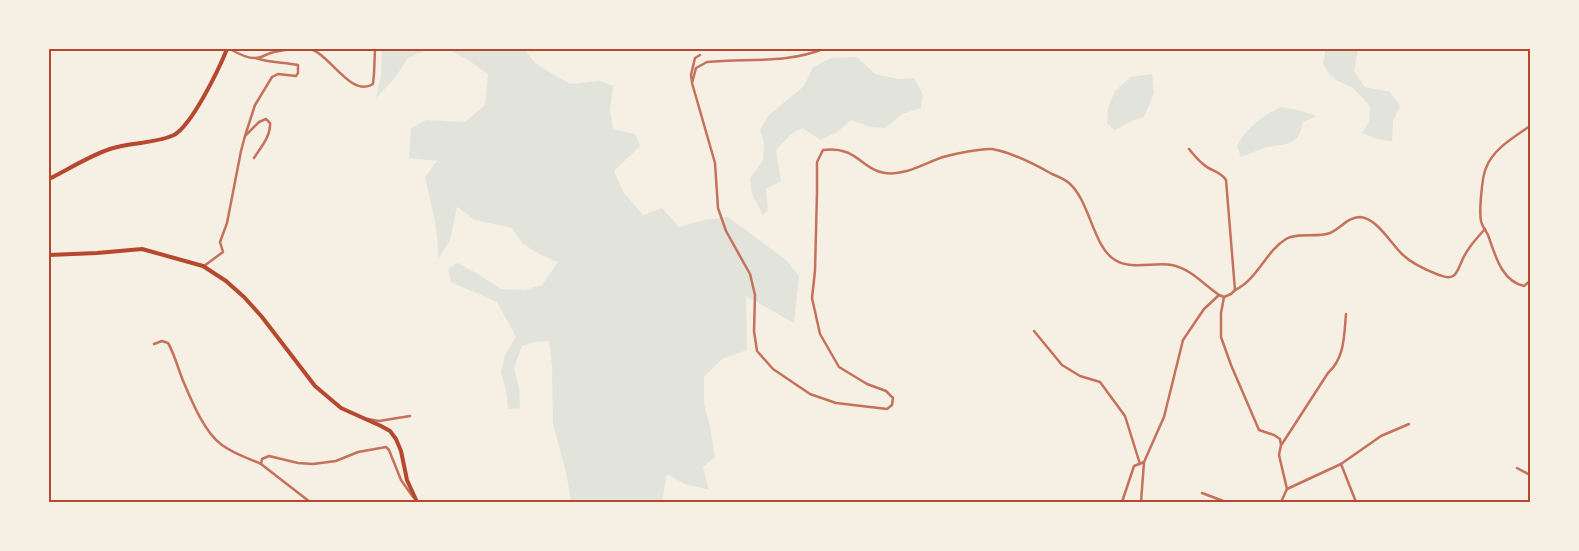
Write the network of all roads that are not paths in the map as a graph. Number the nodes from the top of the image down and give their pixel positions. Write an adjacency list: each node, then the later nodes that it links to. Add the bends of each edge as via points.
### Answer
1 (149, 49): 2 (street)
2 (153, 49)
3 (229, 49): 7 (street); 13 (main road, via 189,122 181,130 160,139 112,148)
4 (375, 49): 7 (street, via 374,74 368,87 347,80 325,57 312,49 274,52)
5 (823, 49): 8 (street, via 789,58 707,62 696,68)
6 (700, 55): 8 (street, via 693,64)
7 (256, 58): 10 (street, via 298,66 298,73 296,76 278,74 272,77 255,105)
8 (692, 83): 19 (street, via 715,163 718,208 726,231 750,274 755,295 757,351 773,369 810,394 836,403 887,409 893,398 886,391 838,367 820,334 812,298 816,162 823,150 847,152 875,171 885,173 904,171 944,157 992,149 1027,161 1068,182 1078,194 1102,246 1114,260 1128,265 1171,265 1184,269)
9 (1530, 126): 14 (street, via 1505,144 1485,168 1481,222)
10 (245, 136): 12 (street, via 260,122 266,119 270,122 268,136); 16 (street, via 220,242 223,252)
11 (1189, 149): 18 (street, via 1202,164 1222,174 1226,180)
12 (254, 158)
13 (49, 179)
14 (1485, 229): 17 (street, via 1497,262 1515,284 1524,286); 18 (street, via 1465,254 1459,270 1446,278 1425,270 1402,255 1375,224 1360,217 1347,220 1328,234 1287,238 1244,286)
15 (50, 256): 16 (main road, via 142,249)
16 (203, 266): 25 (main road, via 244,297 315,386 341,408)
17 (1530, 281)
18 (1235, 290): 20 (street)
19 (1219, 295): 20 (street); 28 (street, via 1204,309 1183,340 1164,417)
20 (1224, 297): 27 (street, via 1221,337 1231,366 1259,430 1274,434)
21 (1346, 314): 27 (street, via 1340,358)
22 (1034, 331): 30 (street, via 1062,365 1080,376 1100,382 1125,416)
23 (154, 344): 29 (street, via 168,343 184,384 210,434 222,445)
24 (410, 416): 25 (street, via 379,421)
25 (364, 418): 39 (main road, via 390,431 396,440)
26 (1409, 424): 31 (street, via 1381,436)
27 (1281, 445): 34 (street, via 1279,456)
28 (1144, 462): 30 (street); 41 (street)
29 (261, 464): 38 (street); 39 (street, via 262,459 269,456 298,464 313,464 386,447 401,480)
30 (1140, 464): 40 (street, via 1134,466)
31 (1341, 464): 34 (street); 44 (street)
32 (1517, 468): 33 (street)
33 (1530, 475)
34 (1287, 489): 43 (street)
35 (1202, 493): 42 (street)
36 (78, 502): 37 (street)
37 (83, 502)
38 (310, 502)
39 (417, 502)
40 (1122, 502)
41 (1141, 502)
42 (1226, 502)
43 (1281, 502)
44 (1356, 502)

